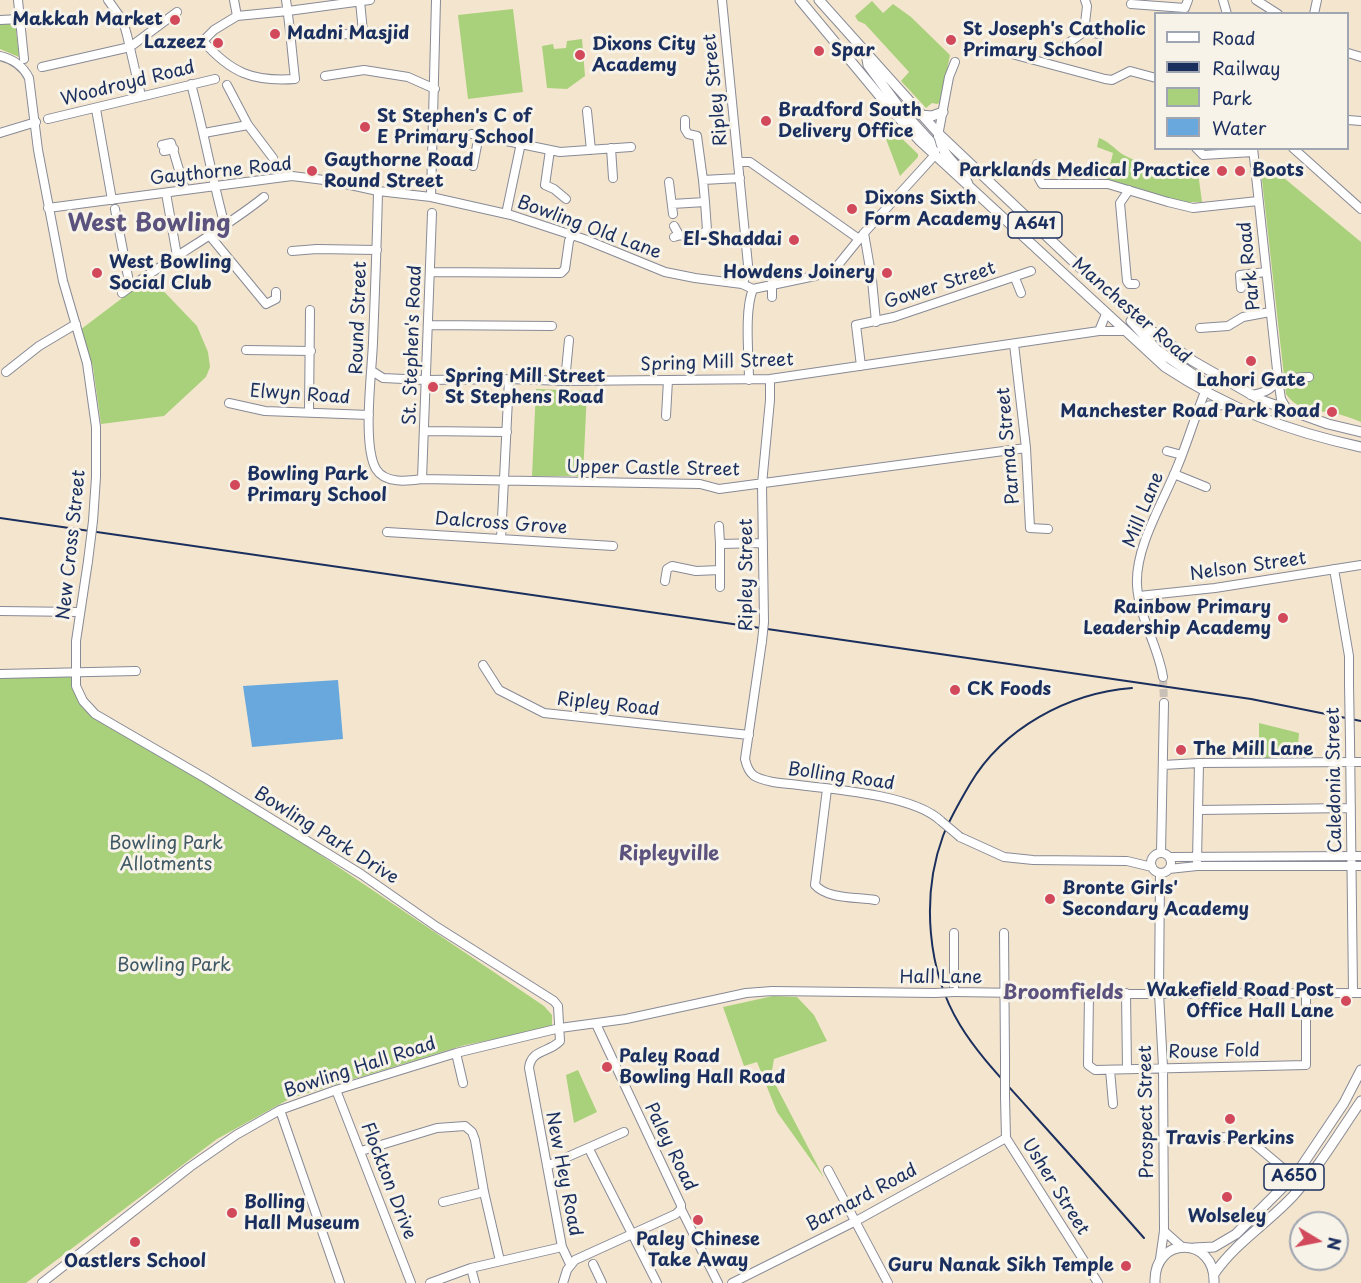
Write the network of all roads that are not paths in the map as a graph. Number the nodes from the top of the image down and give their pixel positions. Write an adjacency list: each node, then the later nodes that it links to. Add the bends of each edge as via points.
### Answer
1 (18, 0): 21 (street)
2 (108, 0): 29 (street, via 123,21)
3 (234, 0): 20 (street)
4 (286, 0): 17 (street)
5 (370, 0): 12 (street)
6 (436, 0): 41 (street)
7 (722, 0): 65 (street, Ripley Street)
8 (800, 0): 63 (main road, Manchester Road / A641)
9 (819, 0): 31 (main road, Manchester Road / A641)
10 (1085, 0): 24 (street)
11 (1256, 0): 19 (street)
12 (360, 1): 13 (street); 23 (street)
13 (340, 2): 17 (street)
14 (1131, 4): 16 (street)
15 (1187, 4): 16 (street)
16 (1166, 10)
17 (288, 11): 20 (street); 20 (street, via 295,79 276,81 241,72 220,61 203,41)
18 (177, 12): 29 (street, via 166,16)
19 (1276, 12)
20 (237, 16)
21 (20, 19): 22 (street); 33 (street)
22 (0, 20)
23 (363, 32): 26 (street); 27 (street, via 391,32)
24 (1084, 32): 25 (street); 28 (street)
25 (1101, 34)
26 (329, 35)
27 (391, 36)
28 (1067, 44)
29 (130, 47): 35 (street); 42 (street)
30 (993, 49): 38 (street, via 1112,80 1130,71)
31 (864, 51): 46 (main road, Manchester Road / A641); 63 (main road, via 868,65 930,141)
32 (0, 57): 49 (street, New Cross Street, via 25,70)
33 (24, 59)
34 (955, 62): 45 (street)
35 (42, 67)
36 (325, 76): 41 (street, via 335,79 364,70 408,77)
37 (215, 78): 39 (street, Woodroyd Road)
38 (1154, 78)
39 (191, 84): 42 (street, Woodroyd Road); 52 (street)
40 (227, 85): 50 (street)
41 (435, 88): 79 (street)
42 (141, 96): 43 (street, Woodroyd Road)
43 (96, 109): 47 (street, Woodroyd Road); 81 (street)
44 (587, 111): 59 (street)
45 (943, 112): 46 (main road); 53 (street)
46 (921, 115): 53 (main road, Manchester Road / A641)
47 (48, 119)
48 (685, 120): 70 (street, via 688,134 699,134)
49 (36, 122): 51 (street); 85 (street, New Cross Street)
50 (248, 125): 52 (street); 64 (street)
51 (0, 133)
52 (204, 134): 72 (street)
53 (939, 134): 63 (street); 73 (main road, via 943,151 964,173); 112 (main road, Manchester Road / A641)
54 (521, 143): 58 (street); 67 (street, via 476,134); 89 (street)
55 (168, 147): 74 (street)
56 (631, 147): 57 (street)
57 (610, 148): 59 (street); 68 (street)
58 (549, 150): 59 (street); 80 (street, via 544,185)
59 (591, 150)
60 (1198, 150): 61 (street, via 1203,155)
61 (1253, 150): 82 (street, Park Road)
62 (1295, 150): 87 (street)
63 (934, 156): 73 (main road, Manchester Road / A641); 95 (street)
64 (273, 158)
65 (739, 162): 69 (street, Ripley Street); 95 (street, via 750,162)
66 (1037, 164): 75 (street, via 1035,173 1042,187 1108,184)
67 (473, 166)
68 (613, 178)
69 (740, 178): 70 (street); 103 (street, Ripley Street, via 748,265)
70 (703, 180): 83 (street)
71 (669, 182): 84 (street)
72 (214, 186): 74 (street, Gaythorne Road); 76 (street, Gaythorne Road, via 292,176); 91 (street)
73 (969, 187): 116 (main road, Manchester Road / A641)
74 (185, 190): 77 (street, Gaythorne Road)
75 (1129, 190): 82 (street, via 1193,208); 105 (street, via 1120,203 1127,281)
76 (378, 191): 79 (street, Gaythorne Road); 96 (street, Round Street)
77 (166, 193): 81 (street, Gaythorne Road); 98 (street)
78 (264, 197): 91 (street)
79 (432, 197): 89 (street, Bowling Old Lane)
80 (566, 199)
81 (112, 200): 85 (street, Gaythorne Road)
82 (1258, 201): 100 (street, Park Road)
83 (705, 202): 84 (street); 92 (street, via 705,233 676,236)
84 (672, 204): 90 (street)
85 (48, 208): 118 (street, New Cross Street)
86 (115, 209): 106 (street)
87 (1361, 209)
88 (432, 213): 101 (street, St. Stephen's Road)
89 (506, 214): 93 (street, Bowling Old Lane)
90 (673, 214)
91 (225, 226): 94 (street)
92 (674, 226)
93 (572, 235): 101 (street, via 561,273); 103 (street, Bowling Old Lane, via 665,272)
94 (210, 236): 98 (street); 109 (street, via 262,306 276,299)
95 (862, 236): 104 (street, via 829,272); 117 (street)
96 (377, 250): 97 (street); 129 (street, Round Street)
97 (292, 251)
98 (177, 256): 106 (street)
99 (1032, 271): 102 (street, Gower Street)
100 (1266, 272): 107 (street, via 1240,275); 115 (street, Park Road)
101 (431, 273): 119 (street, St. Stephen's Road)
102 (1015, 278): 111 (street); 117 (street, Gower Street)
103 (742, 284): 108 (street, Bowling Old Lane)
104 (772, 284): 108 (street); 113 (street)
105 (1135, 284)
106 (130, 287): 110 (street)
107 (1241, 288)
108 (753, 289): 136 (street)
109 (276, 292)
110 (122, 293)
111 (1021, 293)
112 (1109, 293): 131 (main road, Manchester Road / A641, via 1148,328); 140 (main road, via 1116,307 1157,350 1200,379)
113 (772, 297)
114 (310, 310): 127 (street)
115 (1270, 312): 121 (street, via 1243,317 1228,326); 134 (street, Park Road)
116 (1106, 314): 122 (street); 123 (main road, Manchester Road / A641)
117 (876, 322): 128 (street, Gower Street, via 856,325)
118 (76, 324): 130 (street); 176 (street, New Cross Street, bridge, via 87,363 96,426 93,521)
119 (428, 325): 120 (street); 138 (street, St. Stephen's Road)
120 (552, 326)
121 (1200, 328)
122 (1099, 331): 123 (street, Spring Mill Street); 125 (street, Spring Mill Street)
123 (1125, 331): 140 (main road, Manchester Road / A641, via 1165,367)
124 (568, 340): 139 (street)
125 (1014, 344): 128 (street, Spring Mill Street); 154 (street, Parma Street)
126 (246, 350): 127 (street)
127 (311, 351): 145 (street)
128 (861, 366): 137 (street, Spring Mill Street)
129 (372, 371): 138 (street, Spring Mill Street, via 384,378); 146 (street, Round Street)
130 (6, 372)
131 (1218, 377): 140 (main road); 141 (main road, Manchester Road / A641)
132 (1309, 377): 134 (street)
133 (510, 379): 138 (street, Spring Mill Street); 139 (street, Spring Mill Street); 150 (street)
134 (1278, 379): 141 (street, via 1272,388); 144 (street, Park Road, via 1281,399)
135 (668, 380): 136 (street, Spring Mill Street); 139 (street, Spring Mill Street); 147 (street)
136 (749, 380): 137 (street, Spring Mill Street)
137 (770, 380): 160 (street, Ripley Street)
138 (425, 381): 149 (street, St. Stephen's Road)
139 (565, 381)
140 (1205, 392): 143 (main road, Manchester Road / A641); 148 (street, Mill Lane)
141 (1251, 395): 144 (main road, Manchester Road / A641)
142 (229, 403): 145 (street, Elwyn Road, via 265,411)
143 (1230, 404): 148 (main road, via 1209,406); 153 (main road, Manchester Road / A641, via 1274,424)
144 (1288, 411): 151 (main road, Manchester Road / A641)
145 (309, 412): 146 (street, Elwyn Road)
146 (369, 415): 152 (street, Round Street)
147 (666, 416)
148 (1196, 416): 156 (street, Mill Lane)
149 (424, 431): 150 (street); 158 (street, St. Stephen's Road)
150 (507, 432): 159 (street)
151 (1361, 432)
152 (371, 447): 158 (street, Upper Castle Street, via 377,471 389,479)
153 (1361, 447)
154 (1026, 448): 160 (street, Upper Castle Street); 163 (street, Parma Street, via 1030,528)
155 (1167, 451): 156 (street)
156 (1182, 455): 157 (street, Mill Lane)
157 (1174, 474): 161 (street); 174 (street, Mill Lane, via 1139,562)
158 (422, 479): 159 (street, Upper Castle Street)
159 (504, 482): 160 (street, Upper Castle Street, via 700,484 719,489); 165 (street)
160 (762, 484): 166 (street, Ripley Street)
161 (1206, 487)
162 (719, 526): 167 (street)
163 (1048, 529)
164 (387, 532): 165 (street, Dalcross Grove)
165 (501, 539): 168 (street, Dalcross Grove)
166 (763, 543): 167 (street); 183 (street, Ripley Street, bridge, via 764,622)
167 (720, 544): 171 (street)
168 (613, 546)
169 (1361, 565): 170 (street, Nelson Street)
170 (1334, 569): 174 (street, Nelson Street); 184 (street, Caledonia Street, bridge, via 1349,656)
171 (720, 570): 172 (street, via 672,566); 173 (street)
172 (664, 581)
173 (720, 587)
174 (1139, 596): 181 (street, Mill Lane, via 1142,618)
175 (0, 611): 176 (street)
176 (80, 612): 179 (street, New Cross Street)
177 (483, 665): 183 (street, Ripley Road, via 499,690 544,713)
178 (136, 671): 179 (street)
179 (75, 672): 180 (street); 213 (street, Bowling Park Drive, via 83,701 95,714 352,868 554,1001)
180 (0, 675)
181 (1163, 677)
182 (1164, 703): 187 (street)
183 (749, 735): 188 (street, Ripley Street)
184 (1350, 762): 185 (street); 186 (street); 190 (street, Caledonia Street)
185 (1361, 762)
186 (1199, 763): 187 (street); 191 (street)
187 (1163, 765): 192 (street)
188 (747, 770): 189 (street, Bolling Road, via 758,779)
189 (827, 789): 195 (street, Bolling Road, bridge, via 897,799 936,816 960,837 1004,857); 202 (street, via 815,885 820,891)
190 (1351, 808): 191 (street); 194 (street, Caledonia Street)
191 (1198, 810): 196 (street)
192 (1161, 855): 195 (street, Bolling Road); 196 (street, Bolling Road); 199 (street, via 1151,861); 200 (street, via 1171,863)
193 (1361, 855): 194 (street, Bolling Road)
194 (1351, 856): 196 (street, Bolling Road); 197 (street, Caledonia Street)
195 (1136, 861): 199 (street, Bolling Road)
196 (1197, 861): 197 (street, Bolling Road); 200 (street, Bolling Road)
197 (1352, 866): 198 (street, Bolling Road); 207 (street, Caledonia Street)
198 (1361, 866)
199 (1152, 867): 201 (street)
200 (1169, 868): 201 (street)
201 (1160, 873): 210 (street)
202 (875, 900)
203 (954, 933): 205 (street)
204 (1004, 933): 208 (street, Usher Street)
205 (954, 992): 208 (street, Hall Lane); 212 (street, Hall Lane, bridge, via 746,993)
206 (1306, 992): 207 (street, Hall Lane); 210 (street, Hall Lane); 215 (street, Rouse Fold, via 1306,1065)
207 (1357, 992)
208 (1005, 993): 211 (street, Hall Lane); 225 (street, Usher Street, bridge)
209 (1126, 993): 210 (street, Hall Lane); 211 (street, Hall Lane); 216 (street)
210 (1159, 993): 215 (street, Prospect Street)
211 (1089, 994): 217 (street, Rouse Fold, via 1088,1065 1095,1070)
212 (596, 1024): 213 (street, Bowling Hall Road); 234 (street, Paley Road)
213 (560, 1028): 214 (street, Bowling Hall Road); 229 (street, New Hey Road, via 560,1041 533,1056 529,1068)
214 (456, 1053): 219 (street); 220 (street, Bowling Hall Road)
215 (1163, 1067): 216 (street, Rouse Fold); 226 (street, Prospect Street)
216 (1127, 1069): 217 (street, Rouse Fold)
217 (1110, 1070): 222 (street)
218 (1361, 1070): 240 (main road, A650, via 1326,1131 1291,1180 1236,1234 1214,1247)
219 (463, 1083)
220 (336, 1090): 223 (street, Bowling Hall Road); 228 (street, Flockton Drive)
221 (1361, 1101): 246 (main road, A650, via 1293,1196 1224,1259)
222 (1113, 1104)
223 (280, 1110): 247 (street, Bowling Hall Road, via 190,1167); 248 (street)
224 (624, 1132): 227 (street)
225 (1006, 1138): 235 (street, Barnard Road); 258 (street, Usher Street)
226 (1164, 1138): 230 (street, via 1246,1137); 236 (street, Prospect Street)
227 (589, 1149): 229 (street); 237 (street)
228 (361, 1151): 232 (street, via 437,1128 465,1126 475,1140); 249 (street, Flockton Drive)
229 (547, 1166): 238 (street, New Hey Road)
230 (1284, 1169)
231 (828, 1170): 235 (street)
232 (484, 1192): 233 (street); 242 (street)
233 (444, 1202)
234 (681, 1209): 237 (street); 255 (street, Paley Road)
235 (856, 1221): 256 (street, Barnard Road); 257 (street)
236 (1164, 1231): 239 (street); 241 (street, Prospect Street)
237 (631, 1234): 243 (street); 254 (street)
238 (562, 1247): 242 (street); 243 (street, New Hey Road)
239 (1182, 1247): 240 (main road, A650); 241 (main road, via 1170,1250)
240 (1194, 1248): 246 (main road, A650, via 1209,1261)
241 (1160, 1259): 259 (main road, via 1154,1271)
242 (500, 1261): 245 (street)
243 (570, 1264): 252 (street, New Hey Road)
244 (593, 1264): 253 (street)
245 (471, 1268): 250 (street); 251 (street)
246 (1214, 1278)
247 (42, 1283)
248 (339, 1283)
249 (411, 1283)
250 (430, 1283)
251 (475, 1283)
252 (563, 1283)
253 (602, 1283)
254 (657, 1283)
255 (718, 1283)
256 (732, 1283)
257 (888, 1283)
258 (1098, 1283)
259 (1155, 1283)

